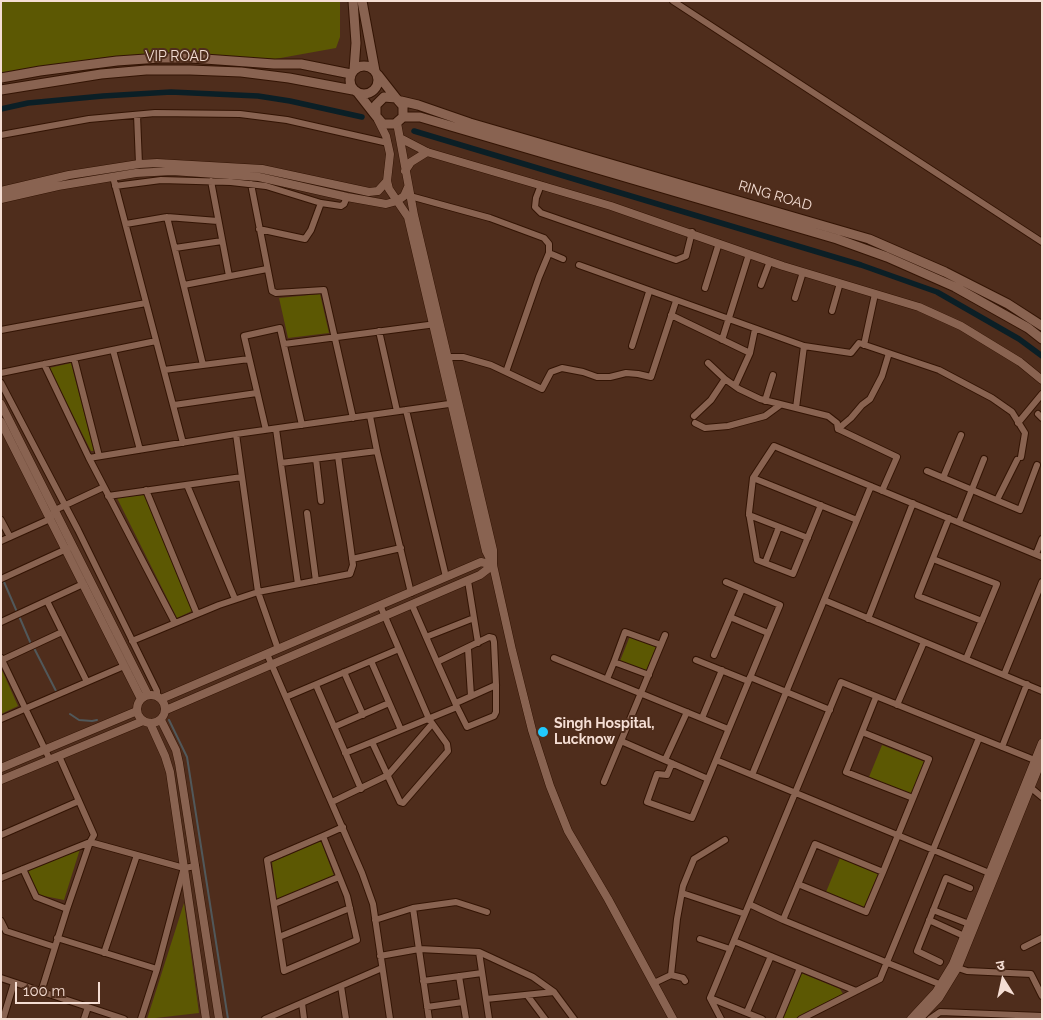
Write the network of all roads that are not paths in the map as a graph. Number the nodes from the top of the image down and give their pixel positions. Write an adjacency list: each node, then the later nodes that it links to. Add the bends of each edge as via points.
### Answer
1 (353, 1): 4 (main road, via 356,42)
2 (362, 1): 5 (main road)
3 (673, 1): 38 (street)
4 (352, 72): 5 (main road, via 365,66); 6 (main road, VIP ROAD, via 301,64 160,58); 8 (main road, via 350,85)
5 (376, 73): 8 (main road, via 374,91 364,95); 9 (main road)
6 (1, 78)
7 (1, 90): 8 (main road, VIP ROAD, via 101,74 190,70 289,78)
8 (356, 92): 11 (main road)
9 (398, 99): 11 (main road, via 384,97 379,100 375,110); 12 (main road, via 404,112); 62 (main road, RING ROAD, via 470,123 870,239 945,272 1008,304)
10 (137, 115): 13 (street, via 89,119); 15 (street, via 240,114 287,120); 17 (street)
11 (377, 118): 12 (main road, via 389,125); 15 (street)
12 (400, 120): 14 (street); 67 (main road, via 420,116 836,239 887,257 955,288)
13 (1, 135)
14 (400, 138): 16 (street); 18 (street)
15 (388, 143): 20 (street)
16 (427, 152): 18 (street, via 411,162); 24 (street)
17 (139, 164): 20 (street, via 262,169 369,192 378,191); 26 (street, via 69,175)
18 (405, 171): 23 (street)
19 (112, 177): 25 (street); 28 (street, via 172,171 259,177); 29 (street)
20 (387, 181): 30 (street, via 388,189)
21 (211, 182): 22 (street); 25 (street, via 161,180); 33 (street)
22 (251, 184): 31 (street); 35 (street)
23 (408, 184): 27 (street); 30 (street, via 404,196)
24 (541, 185): 36 (street); 36 (street, via 535,207 541,213 676,260 686,256)
25 (115, 186): 34 (street)
26 (1, 191)
27 (410, 196): 41 (street, via 490,218 544,238 549,244); 61 (street)
28 (347, 197): 30 (street, via 386,204); 31 (street, via 341,206)
29 (1, 199)
30 (397, 201): 61 (street, via 408,217)
31 (321, 203): 35 (street, via 305,239)
32 (168, 217): 33 (street); 34 (street); 40 (street)
33 (218, 221): 37 (street)
34 (126, 224): 57 (street)
35 (259, 229): 46 (street)
36 (692, 232): 39 (street)
37 (222, 241): 40 (street); 48 (street)
38 (1042, 242)
39 (719, 243): 42 (street); 52 (street)
40 (175, 248): 50 (street)
41 (549, 253): 43 (street); 84 (street)
42 (749, 254): 44 (street); 60 (street)
43 (563, 259)
44 (770, 261): 47 (street); 51 (street)
45 (579, 265): 53 (street)
46 (267, 268): 48 (street); 66 (street, via 272,291 276,293 324,290)
47 (803, 272): 49 (street); 55 (street)
48 (229, 276): 50 (street)
49 (840, 283): 54 (street); 58 (street)
50 (184, 284): 82 (street)
51 (761, 285)
52 (706, 288)
53 (649, 292): 56 (street); 72 (street)
54 (875, 294): 71 (street); 88 (street, via 919,307 961,326 1020,362)
55 (795, 298)
56 (676, 301): 59 (street); 60 (street)
57 (146, 303): 64 (street); 69 (street)
58 (832, 310)
59 (671, 316): 68 (street); 84 (street, via 651,377 626,373 597,378 562,368 551,372 542,389)
60 (728, 320): 63 (street); 68 (street)
61 (436, 324): 65 (street); 77 (street); 94 (street)
62 (1042, 326)
63 (756, 329): 73 (street); 75 (street)
64 (1, 330)
65 (379, 331): 66 (street); 100 (street)
66 (335, 337): 70 (street); 102 (street)
67 (1042, 339)
68 (722, 340): 75 (street)
69 (156, 341): 74 (street); 83 (street)
70 (284, 344): 79 (street, via 280,328 244,336); 105 (street)
71 (864, 345): 73 (street, via 858,343 851,353); 76 (street)
72 (632, 346)
73 (804, 346): 98 (street)
74 (113, 350): 78 (street); 113 (street)
75 (750, 353): 90 (street)
76 (889, 353): 104 (street, via 963,382 1012,412); 107 (street, via 870,399)
77 (448, 357): 84 (street, via 463,357); 94 (street)
78 (74, 358): 81 (street); 115 (street)
79 (249, 359): 82 (street); 91 (street)
80 (708, 363): 87 (street)
81 (44, 364): 85 (street); 117 (street)
82 (203, 365): 83 (street)
83 (164, 370): 96 (street)
84 (506, 372)
85 (1, 373)
86 (774, 375): 93 (street)
87 (724, 379): 90 (street); 97 (street, via 695,420 705,428 728,426 765,416)
88 (1042, 380)
89 (1, 383): 137 (street)
90 (735, 386): 93 (street)
91 (257, 393): 96 (street); 108 (street)
92 (1042, 394): 104 (street)
93 (765, 401): 97 (street)
94 (455, 403): 99 (street); 157 (street, via 486,551)
95 (1, 404): 138 (street)
96 (174, 405): 112 (street)
97 (780, 405): 98 (street)
98 (796, 408): 107 (street, via 828,416 837,423)
99 (406, 410): 100 (street); 158 (street)
100 (397, 411): 101 (street)
101 (370, 416): 102 (street); 114 (street)
102 (353, 418): 105 (street)
103 (1, 422): 111 (street)
104 (1018, 423): 133 (street, via 1025,434 1019,458)
105 (302, 425): 106 (street)
106 (276, 429): 108 (street); 120 (street)
107 (838, 429): 131 (street, via 897,457)
108 (266, 430): 109 (street)
109 (236, 434): 112 (street); 123 (street)
110 (961, 436): 125 (street)
111 (5, 437): 142 (street)
112 (183, 443): 113 (street)
113 (140, 450): 115 (street)
114 (377, 451): 116 (street); 152 (street)
115 (99, 456): 117 (street)
116 (338, 456): 118 (street); 155 (street)
117 (89, 458): 128 (street)
118 (316, 459): 120 (street); 134 (street)
119 (984, 459): 130 (street)
120 (281, 464): 165 (street)
121 (1037, 465): 133 (street, via 1020,510)
122 (927, 472): 125 (street)
123 (242, 477): 126 (street); 167 (street)
124 (754, 478): 127 (street, via 774,446); 136 (street); 140 (street)
125 (943, 478): 130 (street)
126 (187, 484): 129 (street); 169 (street)
127 (871, 486): 131 (street); 144 (street)
128 (104, 487): 132 (street); 137 (street)
129 (146, 490): 132 (street); 174 (street)
130 (972, 490): 133 (street); 145 (street)
131 (882, 491): 135 (street)
132 (108, 496): 181 (street)
133 (997, 500)
134 (321, 501)
135 (913, 504): 141 (street); 178 (street)
136 (821, 505): 144 (street); 148 (street)
137 (64, 506): 138 (street); 186 (street)
138 (55, 510): 142 (street); 151 (street)
139 (307, 513): 160 (street)
140 (749, 515): 146 (street); 156 (street, via 757,560)
141 (949, 518): 145 (street); 154 (street)
142 (50, 519): 147 (street); 151 (street)
143 (1, 520): 147 (street)
144 (857, 520): 170 (street)
145 (959, 522): 153 (street)
146 (779, 527): 148 (street); 156 (street)
147 (10, 537): 150 (street)
148 (808, 538): 156 (street, via 793,574)
149 (1042, 539): 153 (street)
150 (1, 541)
151 (69, 547): 159 (street); 164 (street); 219 (street)
152 (401, 548): 155 (street); 168 (street)
153 (1039, 555)
154 (933, 559): 179 (street, via 997,584); 179 (street, via 918,596)
155 (352, 560): 160 (street, via 350,574)
156 (764, 563)
157 (493, 565): 158 (street, via 481,562); 161 (street); 323 (street, via 530,721 550,786 568,831)
158 (446, 577): 168 (street)
159 (4, 578)
160 (316, 581): 165 (street)
161 (468, 581): 172 (street); 177 (street)
162 (726, 582): 166 (street)
163 (1042, 582): 207 (street)
164 (83, 584): 171 (street); 203 (street)
165 (298, 584): 167 (street)
166 (742, 589): 176 (street); 183 (street, via 780,605)
167 (258, 592): 169 (street); 190 (street)
168 (411, 593): 173 (street)
169 (234, 600): 174 (street)
170 (824, 600): 178 (street); 215 (street)
171 (47, 601): 180 (street); 182 (street)
172 (412, 605): 175 (street); 185 (street)
173 (380, 606): 175 (street); 190 (street)
174 (197, 614): 181 (street)
175 (385, 616): 191 (street); 202 (street)
176 (730, 617): 183 (street); 194 (street)
177 (474, 618): 185 (street); 188 (street)
178 (868, 619): 187 (street)
179 (982, 621): 197 (street)
180 (1, 622)
181 (175, 623): 186 (street)
182 (62, 632): 196 (street); 210 (street)
183 (768, 633): 209 (street)
184 (665, 635): 189 (street)
185 (426, 637): 200 (street)
186 (132, 641): 219 (street, via 156,691)
187 (924, 642): 197 (street); 223 (street)
188 (478, 643): 192 (street); 213 (street, via 493,638)
189 (661, 645): 201 (street, via 625,632); 206 (street)
190 (278, 649): 193 (street)
191 (399, 649): 199 (street); 233 (street)
192 (468, 649): 200 (street); 217 (street)
193 (267, 654): 202 (street); 219 (street)
194 (714, 655)
195 (554, 658): 208 (street)
196 (2, 659): 224 (street)
197 (966, 659): 207 (street)
198 (696, 660): 204 (street)
199 (371, 661): 205 (street); 221 (street)
200 (437, 662): 222 (street)
201 (614, 662): 206 (street); 208 (street)
202 (272, 665): 220 (street); 225 (street)
203 (124, 666): 210 (street); 219 (street)
204 (722, 670): 209 (street); 230 (street)
205 (344, 672): 211 (street); 229 (street)
206 (649, 674): 216 (street)
207 (1004, 675): 212 (street)
208 (607, 679): 216 (street)
209 (749, 679): 215 (street); 236 (street)
210 (87, 682): 224 (street)
211 (316, 684): 220 (street); 235 (street)
212 (1027, 684): 214 (street); 243 (street)
213 (496, 685): 217 (street); 222 (street, via 496,712 492,717 467,727)
214 (1042, 690)
215 (786, 692): 226 (street); 254 (street)
216 (642, 693): 228 (street); 240 (street)
217 (471, 696): 222 (street)
218 (876, 696): 223 (street); 226 (street, via 841,682); 238 (street)
219 (152, 697): 225 (street, via 165,704); 227 (street, via 138,703)
220 (286, 697): 264 (street)
221 (390, 703): 229 (street); 237 (street)
222 (456, 705): 233 (street)
223 (898, 705): 239 (street)
224 (25, 709): 231 (street); 244 (street)
225 (166, 710): 232 (street)
226 (830, 710): 260 (street)
227 (137, 711): 234 (street); 244 (street)
228 (687, 712): 230 (street); 248 (street)
229 (363, 715): 235 (street)
230 (702, 718): 236 (street)
231 (1, 719)
232 (160, 720): 234 (street); 273 (street, via 178,756)
233 (431, 721): 237 (street); 253 (street); 253 (street, via 447,744 448,751 403,803)
234 (146, 722): 246 (street); 274 (street, via 170,772)
235 (334, 727): 245 (street)
236 (728, 729): 249 (street)
237 (401, 730): 241 (street)
238 (862, 732): 262 (street, via 929,759); 262 (street, via 846,772)
239 (979, 738): 243 (street); 271 (street)
240 (621, 741): 248 (street); 257 (street)
241 (372, 742): 245 (street); 253 (street)
242 (1042, 743): 250 (street)
243 (1002, 747): 250 (street)
244 (45, 750): 247 (street); 252 (street)
245 (345, 753): 259 (street)
246 (59, 756): 247 (street); 263 (street)
247 (50, 760): 256 (street)
248 (665, 760): 251 (street)
249 (716, 760): 254 (street); 255 (street)
250 (1039, 761): 258 (street); 277 (street)
251 (672, 764): 255 (street); 255 (street, via 667,775 657,774 647,802 692,818)
252 (1, 768)
253 (388, 775): 259 (street)
254 (752, 775): 260 (street)
255 (708, 779)
256 (1, 780)
257 (604, 782)
258 (1030, 787): 261 (street); 277 (street)
259 (361, 788): 264 (street)
260 (795, 793): 267 (street); 284 (street)
261 (1042, 797)
262 (913, 798): 267 (street)
263 (79, 801): 266 (street); 270 (street, via 94,835)
264 (332, 802): 265 (street)
265 (343, 827): 268 (street); 291 (street, via 362,873)
266 (1, 835)
267 (898, 835): 271 (street); 276 (street)
268 (323, 836): 278 (street); 283 (street, via 267,860)
269 (724, 840): 282 (street, via 694,859)
270 (90, 842): 272 (street); 275 (street); 287 (street)
271 (933, 850): 277 (street); 311 (street)
272 (137, 855): 274 (street); 306 (street)
273 (196, 866): 274 (street); 340 (street)
274 (184, 868): 315 (street); 345 (street)
275 (23, 869): 279 (street); 287 (street, via 36,897)
276 (882, 872): 280 (street, via 815,844); 280 (street, via 866,912)
277 (992, 874): 295 (street); 314 (street)
278 (339, 877): 283 (street); 285 (street)
279 (1, 878)
280 (798, 884): 292 (street)
281 (970, 888): 288 (street, via 946,878)
282 (682, 893): 290 (street); 317 (street)
283 (274, 904): 297 (street)
284 (750, 904): 290 (street); 292 (street)
285 (350, 908): 297 (street); 297 (street, via 357,940 284,971)
286 (413, 908): 289 (street, via 456,902); 291 (street); 304 (street)
287 (67, 909): 298 (street)
288 (933, 910): 293 (street); 295 (street)
289 (488, 912)
290 (745, 914): 301 (street)
291 (375, 920): 308 (street)
292 (783, 920): 311 (street)
293 (929, 920): 296 (street); 310 (street, via 917,951)
294 (1, 921): 302 (street, via 6,931)
295 (969, 924): 296 (street)
296 (964, 936): 325 (street)
297 (279, 937)
298 (58, 938): 302 (street); 306 (street)
299 (1042, 938): 303 (street)
300 (700, 939): 305 (street)
301 (734, 940): 305 (street); 309 (street)
302 (55, 947): 327 (street)
303 (1024, 947)
304 (419, 949): 307 (street); 308 (street); 320 (street)
305 (730, 950): 331 (street)
306 (104, 952): 315 (street)
307 (479, 952): 316 (street); 328 (street, via 533,977)
308 (380, 956): 312 (street)
309 (771, 956): 313 (street); 337 (street)
310 (940, 962)
311 (887, 963): 325 (street); 326 (street, via 880,979)
312 (382, 968): 324 (street); 349 (street)
313 (800, 968): 326 (street); 358 (street)
314 (958, 968): 325 (street); 330 (street, via 1031,974)
315 (157, 969): 344 (street)
316 (482, 973): 318 (street); 332 (street)
317 (671, 975): 321 (street); 323 (street)
318 (459, 976): 320 (street); 333 (street)
319 (1, 978): 322 (street)
320 (424, 981): 336 (street)
321 (685, 981)
322 (14, 983): 327 (street); 341 (street)
323 (654, 983): 355 (street)
324 (341, 986): 334 (street); 348 (street)
325 (943, 986): 360 (street); 361 (street, via 939,998)
326 (856, 991): 359 (street)
327 (40, 992): 335 (street)
328 (554, 992): 329 (street); 354 (street)
329 (527, 995): 332 (street); 353 (street)
330 (1042, 996)
331 (710, 998): 337 (street); 356 (street)
332 (486, 999): 352 (street)
333 (463, 1002): 336 (street); 351 (street)
334 (302, 1003): 339 (street); 347 (street)
335 (88, 1007): 342 (street); 343 (street)
336 (427, 1007): 350 (street)
337 (747, 1012): 357 (street)
338 (1042, 1016): 362 (street, via 939,1012)
339 (274, 1017): 346 (street)
340 (219, 1018): 345 (street)
341 (3, 1019)
342 (84, 1019)
343 (124, 1019)
344 (141, 1019)
345 (207, 1019)
346 (265, 1019)
347 (304, 1019)
348 (346, 1019)
349 (390, 1019)
350 (429, 1019)
351 (466, 1019)
352 (490, 1019)
353 (545, 1019)
354 (574, 1019)
355 (674, 1019)
356 (721, 1019)
357 (762, 1019)
358 (779, 1019)
359 (800, 1019)
360 (910, 1019)
361 (919, 1019)
362 (930, 1019)

